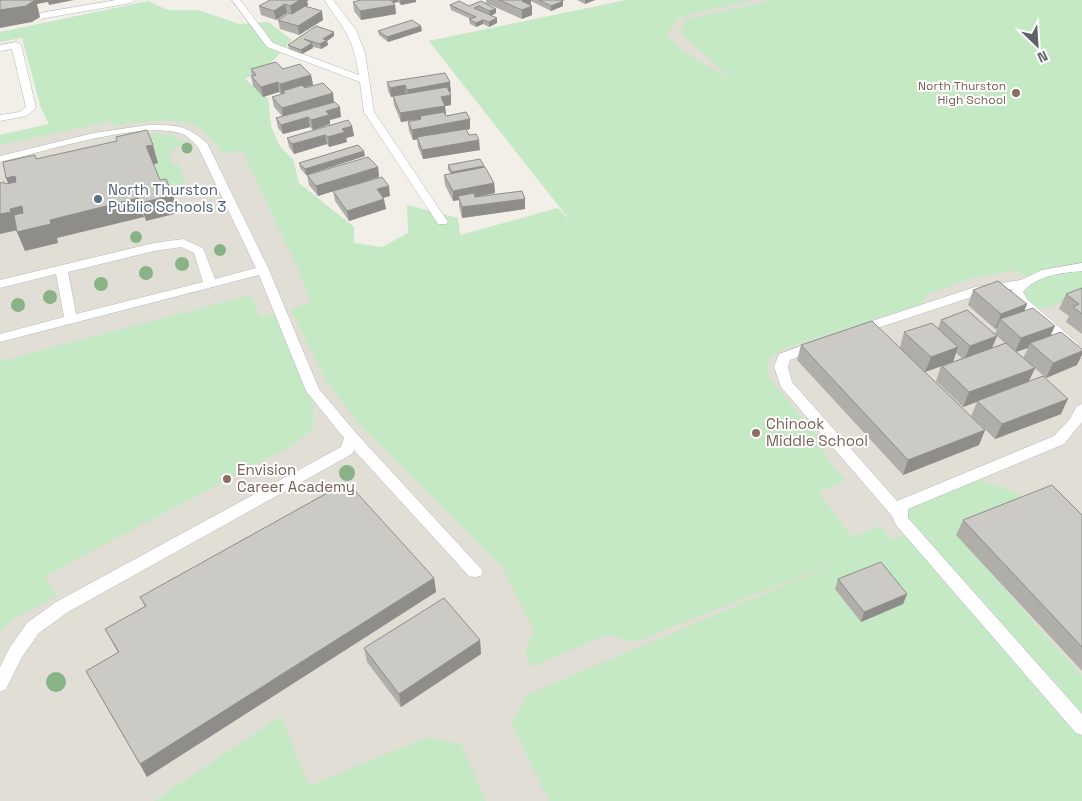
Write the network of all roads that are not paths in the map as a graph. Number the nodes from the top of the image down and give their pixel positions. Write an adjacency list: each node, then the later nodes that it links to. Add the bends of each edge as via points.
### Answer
1 (131, 0): 4 (lane)
2 (236, 0): 6 (lane, via 270,45)
3 (328, 0): 6 (lane, via 351,30 360,53)
4 (40, 16)
5 (0, 48): 7 (lane, via 16,45 31,108 22,114)
6 (363, 80): 9 (lane, via 369,112)
7 (0, 118)
8 (0, 159): 12 (lane, via 123,131 173,128 186,132 203,145)
9 (442, 222)
10 (1082, 267): 15 (lane, via 1059,269)
11 (61, 269): 13 (lane, via 183,243 199,251); 14 (lane); 16 (lane)
12 (263, 270): 13 (lane); 22 (lane, via 313,391)
13 (210, 283): 16 (lane)
14 (0, 284)
15 (1022, 284): 17 (lane, via 979,290); 20 (lane, via 1017,292 1024,303)
16 (71, 319): 18 (lane)
17 (842, 336)
18 (0, 338)
19 (824, 342): 23 (lane, via 784,357 781,368 786,384)
20 (1082, 354)
21 (1082, 409): 23 (lane, via 1059,440 902,505)
22 (351, 437): 24 (lane); 25 (lane, via 347,450 62,607 33,628)
23 (899, 514): 26 (lane, via 901,521)
24 (475, 571)
25 (0, 684)
26 (1082, 727)

